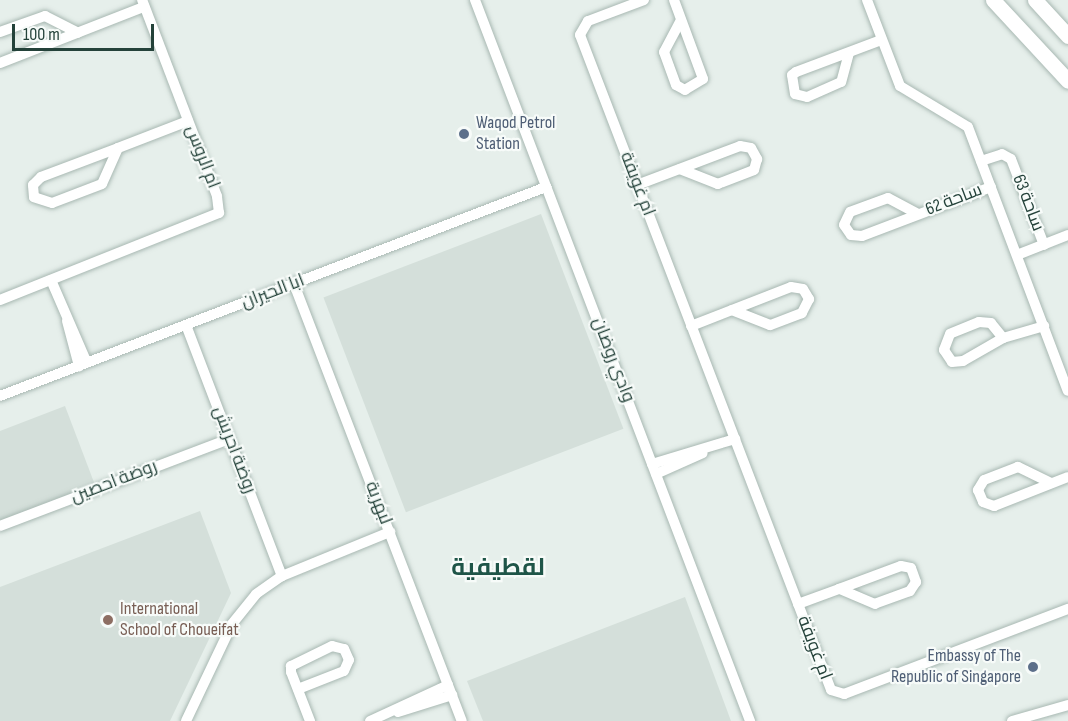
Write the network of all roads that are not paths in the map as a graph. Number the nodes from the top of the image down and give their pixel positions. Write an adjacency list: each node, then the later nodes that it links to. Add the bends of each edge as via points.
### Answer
1 (475, 0): 21 (street, وادي روضان)
2 (644, 0): 20 (street, ام غويفة, via 588,21 580,32)
3 (674, 0): 8 (street)
4 (867, 0): 12 (street)
5 (993, 0): 15 (street)
6 (1035, 0): 11 (street)
7 (143, 3): 10 (street); 16 (street, ام الروس)
8 (681, 20): 8 (street, via 664,52 676,85 685,90 703,79)
9 (0, 32): 10 (street, via 45,16)
10 (78, 33): 14 (street)
11 (1068, 36)
12 (881, 40): 13 (street); 18 (street, via 900,86 964,122)
13 (849, 53): 13 (street, via 837,85 807,97 793,91 792,75)
14 (0, 63)
15 (1068, 81)
16 (188, 121): 17 (street); 29 (street, ام الروس, via 220,204 217,216)
17 (118, 148): 17 (street, via 102,184 52,203 34,197 33,185 41,177)
18 (981, 161): 22 (street); 26 (street, ساحة 63, via 1002,154 1011,159)
19 (680, 169): 19 (street, via 718,184 754,170 757,159 751,148 740,146); 20 (street)
20 (637, 185): 34 (street, ام غويفة)
21 (546, 187): 30 (street, ابا الحيران); 42 (street, وادي روضان)
22 (991, 187): 23 (street, ساحة 62); 28 (street)
23 (918, 214): 23 (street, ساحة 62, via 888,198 850,212 844,225 851,235 862,236)
24 (1068, 235): 25 (street, ساحة 63)
25 (1055, 240): 26 (street, ساحة 63); 27 (street, ساحة 63)
26 (1044, 244): 28 (street, ساحة 63)
27 (1068, 247)
28 (1017, 255): 35 (street)
29 (51, 280): 31 (street, ام الروس); 37 (street)
30 (294, 284): 33 (street, ابا الحيران); 46 (street, لبهرية)
31 (0, 300)
32 (732, 310): 32 (street, via 770,325 802,313 809,299 803,289 791,286); 34 (street)
33 (186, 325): 37 (street, ابا الحيران); 40 (street, روضة احريش)
34 (691, 326): 41 (street, ام غويفة)
35 (1044, 326): 36 (street); 38 (street)
36 (1003, 338): 36 (street, via 991,323 979,322 950,334 944,350 951,362 963,361)
37 (83, 364): 39 (street, ابا الحيران)
38 (1068, 391)
39 (0, 396)
40 (229, 439): 45 (street, روضة احصين); 47 (street, روضة احريش)
41 (735, 439): 42 (street); 49 (street, ام غويفة)
42 (654, 469): 59 (street, وادي روضان)
43 (1068, 477): 44 (street)
44 (1051, 483): 44 (street, via 1018,467 984,480 978,490 983,502 994,506)
45 (0, 526)
46 (390, 532): 47 (street); 52 (street, لبهرية)
47 (282, 576): 55 (street, via 235,619)
48 (839, 589): 48 (street, via 875,604 910,591 916,582 911,568 901,566); 49 (street)
49 (798, 604): 50 (street, ام غويفة, via 828,686 840,695)
50 (1067, 613)
51 (298, 689): 51 (street, via 344,671 349,660 344,649 332,646 294,662); 56 (street)
52 (450, 690): 57 (street); 58 (street, لبهرية)
53 (1068, 705): 54 (street)
54 (1036, 718): 60 (street)
55 (186, 721)
56 (310, 721)
57 (370, 721)
58 (462, 721)
59 (750, 721)
60 (1012, 721)

